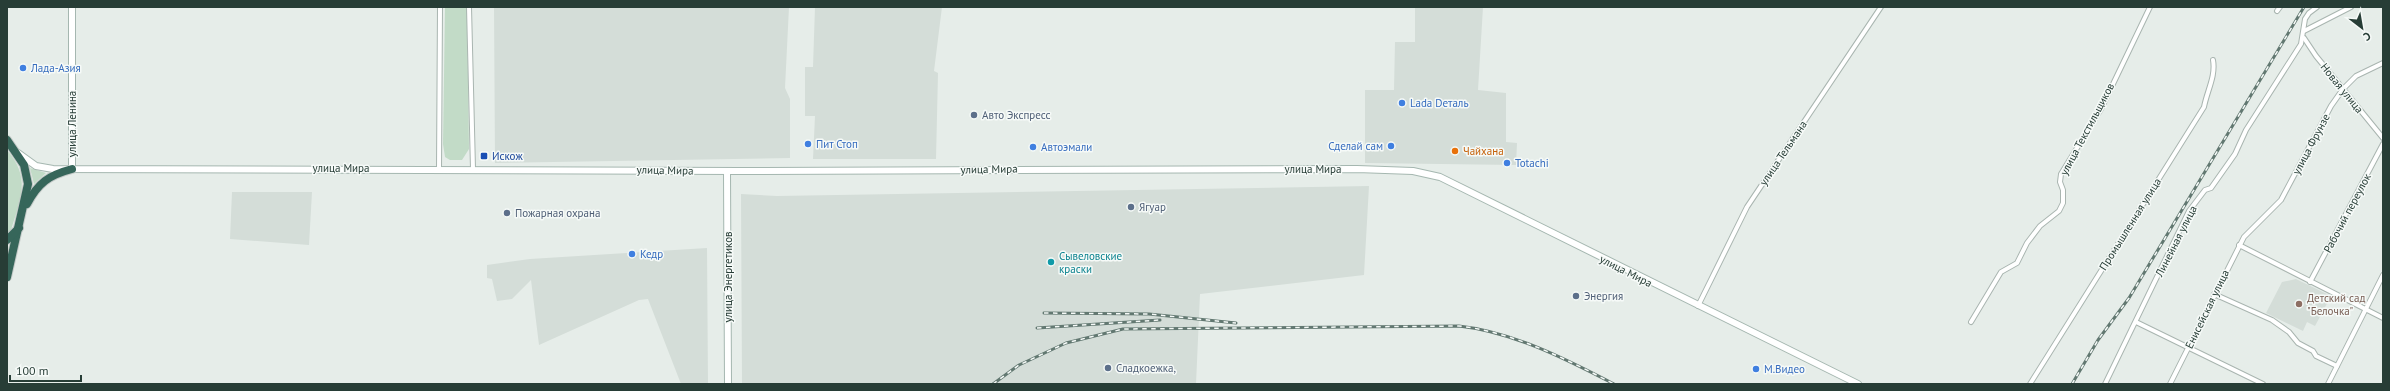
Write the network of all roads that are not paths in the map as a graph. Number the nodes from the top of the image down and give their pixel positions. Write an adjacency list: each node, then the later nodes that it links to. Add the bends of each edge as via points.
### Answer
1 (72, 7): 20 (main road, улица Ленина)
2 (440, 7): 21 (street)
3 (469, 7): 22 (street)
4 (1881, 7): 33 (street, улица Тельмана, via 1747,207)
5 (2150, 7): 36 (street, улица Текстильщиков, via 2101,109 2061,174 2063,203 2059,211 2040,226 2027,242 2016,263 2001,272)
6 (2280, 7): 9 (street)
7 (2317, 7): 10 (street, via 2305,19)
8 (2350, 7): 10 (street)
9 (2277, 11)
10 (2304, 31): 11 (street)
11 (2304, 38): 14 (street, Новая улица); 37 (street, Линейная улица, via 2246,130 2235,154 2211,188 2205,190 2189,211)
12 (2213, 60): 42 (street, Промышленная улица, via 2215,70 2204,107)
13 (2383, 63): 14 (street, улица Фрунзе, via 2356,76)
14 (2343, 89): 15 (street, Новая улица); 26 (street, улица Фрунзе, via 2331,106 2281,200)
15 (2383, 138)
16 (7, 140): 19 (highway)
17 (7, 144): 19 (highway)
18 (2383, 144): 31 (street, Рабочий переулок)
19 (15, 150): 20 (main road, улица Мира, via 36,166); 24 (highway, via 24,165 28,184)
20 (72, 169): 21 (main road, улица Мира); 24 (highway, via 55,174 42,182 32,194)
21 (439, 169): 22 (main road, улица Мира)
22 (473, 169): 23 (main road, улица Мира)
23 (727, 171): 33 (main road, улица Мира, via 1357,169 1421,172 1440,177); 40 (main road, улица Энергетиков)
24 (23, 212): 25 (highway)
25 (19, 228): 27 (highway); 30 (highway)
26 (2246, 234): 28 (street, Енисейская улица)
27 (7, 240)
28 (2239, 245): 31 (street); 32 (street, Енисейская улица)
29 (2383, 275): 34 (street)
30 (7, 277)
31 (2310, 282): 34 (street)
32 (2214, 294): 38 (street, Енисейская улица); 39 (street, via 2272,320 2289,332 2298,343 2313,350 2316,356)
33 (1698, 307): 41 (main road, улица Мира)
34 (2367, 310): 35 (street); 39 (street)
35 (2383, 318)
36 (1971, 322)
37 (2136, 322): 38 (street); 43 (street, Линейная улица)
38 (2189, 347): 44 (street, Енисейская улица); 45 (street)
39 (2337, 366): 46 (street)
40 (728, 384)
41 (1858, 384)
42 (2030, 384)
43 (2105, 384)
44 (2170, 384)
45 (2263, 384)
46 (2328, 384)

